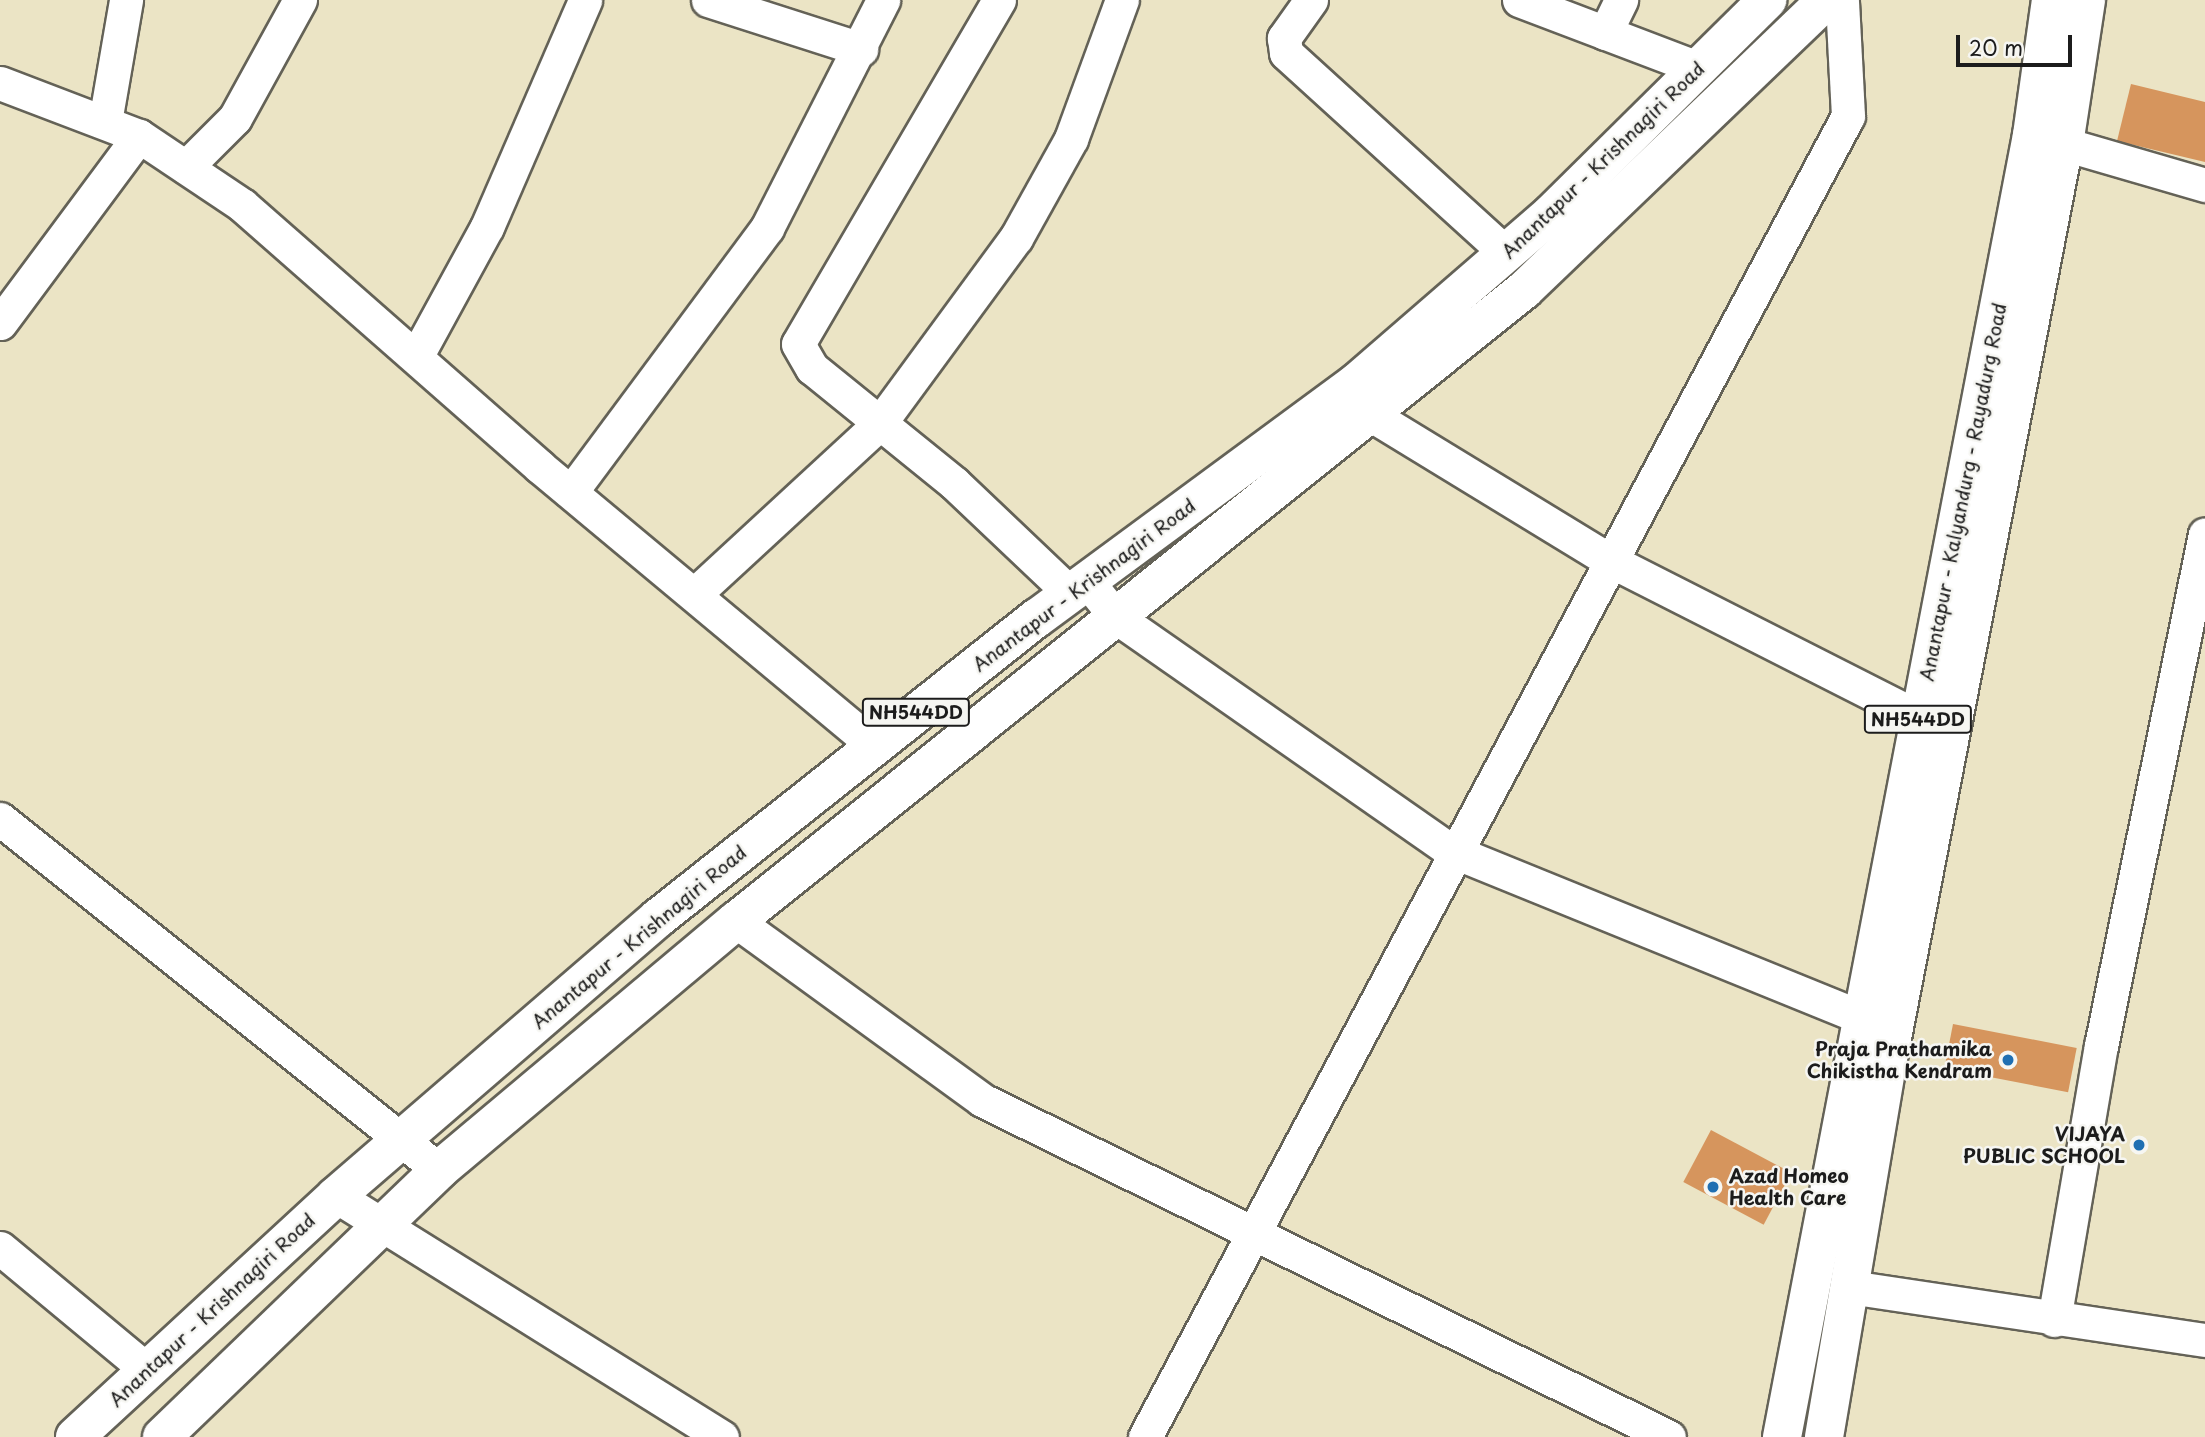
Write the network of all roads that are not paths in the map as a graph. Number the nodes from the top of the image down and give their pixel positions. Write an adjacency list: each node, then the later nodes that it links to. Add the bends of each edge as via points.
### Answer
1 (126, 0): 20 (street)
2 (300, 0): 23 (street, via 235,118)
3 (585, 0): 27 (street, via 487,227)
4 (708, 0): 17 (street)
5 (883, 0): 17 (street)
6 (999, 0): 29 (street, via 799,337 803,359)
7 (1122, 0): 29 (street, via 1071,139 1041,198)
8 (1311, 0): 25 (street, via 1284,38 1286,53)
9 (1519, 0): 16 (street)
10 (1621, 0): 16 (street)
11 (1767, 0): 18 (highway, Anantapur - Krishnagiri Road / NH544DD)
12 (1826, 0): 28 (highway, Anantapur - Krishnagiri Road / NH544DD, via 1524,290)
13 (1842, 0): 32 (street, via 1848,116)
14 (2051, 0): 36 (highway, Anantapur - Kalyandurg - Rayadurg Road / NH544DD, via 2032,135)
15 (2086, 0): 22 (highway, Anantapur - Kalyandurg - Rayadurg Road / NH544DD)
16 (1605, 33): 18 (street)
17 (861, 49): 30 (street, via 767,228)
18 (1698, 68): 25 (highway, Anantapur - Krishnagiri Road / NH544DD)
19 (0, 83): 20 (street)
20 (105, 122): 21 (street)
21 (139, 136): 23 (street); 26 (street)
22 (2064, 144): 24 (street); 48 (highway, Anantapur - Kalyandurg - Rayadurg Road / NH544DD)
23 (186, 167): 27 (street, via 242,205)
24 (2205, 185)
25 (1506, 253): 33 (highway, Anantapur - Krishnagiri Road / NH544DD, via 1356,383)
26 (0, 323)
27 (416, 357): 30 (street)
28 (1373, 416): 32 (street); 35 (highway, Anantapur - Krishnagiri Road / NH544DD)
29 (880, 423): 33 (street); 34 (street)
30 (571, 492): 34 (street)
31 (2205, 534): 49 (street, via 2101,1046)
32 (1609, 560): 36 (street); 39 (street)
33 (1079, 587): 35 (street); 37 (highway, Anantapur - Krishnagiri Road / NH544DD)
34 (696, 592): 37 (street)
35 (1116, 617): 39 (street); 40 (highway, Anantapur - Krishnagiri Road / NH544DD)
36 (1918, 717): 41 (highway, Anantapur - Kalyandurg - Rayadurg Road / NH544DD)
37 (874, 745): 42 (highway, Anantapur - Krishnagiri Road / NH544DD, via 658,918)
38 (0, 819): 42 (street)
39 (1452, 851): 41 (street); 46 (street)
40 (736, 921): 43 (highway, Anantapur - Krishnagiri Road / NH544DD); 46 (street, via 982,1100)
41 (1860, 1017): 57 (highway, Anantapur - Kalyandurg - Rayadurg Road / NH544DD)
42 (402, 1139): 43 (street); 44 (highway, Anantapur - Krishnagiri Road / NH544DD)
43 (439, 1170): 45 (highway, Anantapur - Krishnagiri Road / NH544DD)
44 (336, 1196): 45 (street); 51 (highway, Anantapur - Krishnagiri Road / NH544DD)
45 (375, 1226): 53 (highway, Anantapur - Krishnagiri Road / NH544DD); 54 (street)
46 (1252, 1235): 55 (street); 56 (street)
47 (0, 1248): 51 (street)
48 (1850, 1287): 49 (street); 58 (highway, Anantapur - Kalyandurg - Rayadurg Road / NH544DD)
49 (2054, 1320): 50 (street)
50 (2205, 1340)
51 (147, 1370): 52 (highway, Anantapur - Krishnagiri Road / NH544DD)
52 (75, 1437)
53 (162, 1437)
54 (722, 1437)
55 (1145, 1437)
56 (1669, 1437)
57 (1782, 1437)
58 (1824, 1437)

